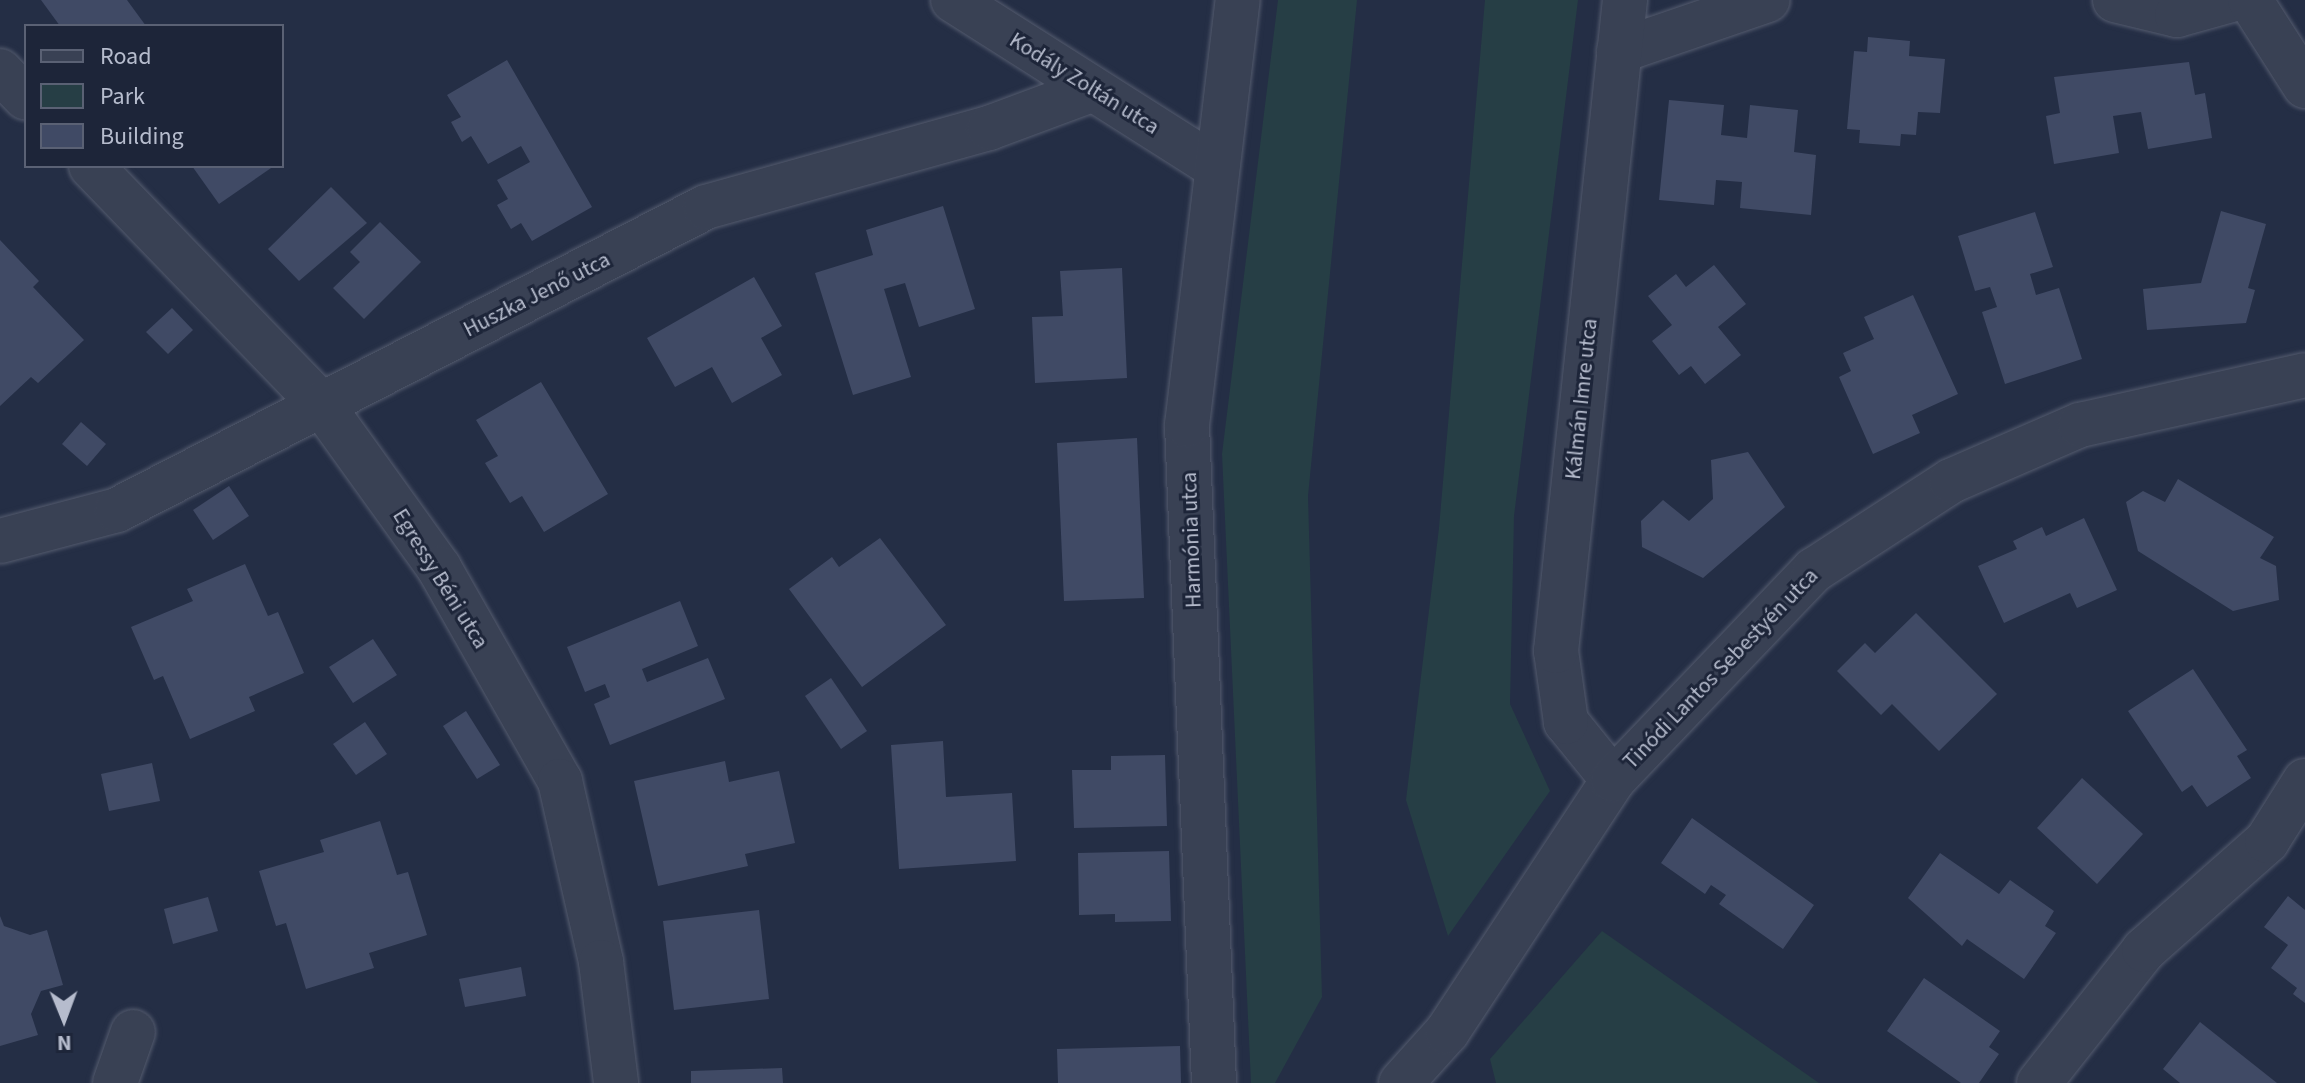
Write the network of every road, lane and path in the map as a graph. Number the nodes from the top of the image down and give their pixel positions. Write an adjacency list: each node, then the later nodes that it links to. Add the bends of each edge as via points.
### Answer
1 (953, 0): 11 (street, Kodály Zoltán utca)
2 (1238, 0): 13 (street, Harmónia utca)
3 (1625, 0): 8 (street, Kálmán Imre utca)
4 (1768, 0): 8 (street)
5 (2115, 0): 6 (street, via 2177,15)
6 (2231, 0)
7 (2250, 0): 10 (street)
8 (1619, 51): 18 (street, Kálmán Imre utca, via 1556,651 1566,722)
9 (0, 71): 12 (street)
10 (2305, 86)
11 (1091, 90): 13 (street, Kodály Zoltán utca); 16 (street, Huszka Jenő utca, via 989,128 706,207)
12 (24, 96)
13 (1216, 167): 23 (street, Harmónia utca, via 1187,425)
14 (93, 168): 16 (street, Egressy Béni utca)
15 (2305, 375): 18 (street, Tinódi Lantos Sebestyén utca, via 2080,425 1951,481 1814,570)
16 (322, 405): 17 (street, Huszka Jenő utca, via 117,510); 22 (street, Egressy Béni utca, via 439,568 560,781 601,962)
17 (0, 541)
18 (1613, 780): 24 (street, Tinódi Lantos Sebestyén utca, via 1447,1032)
19 (2305, 781): 25 (street, via 2267,841 2144,950)
20 (133, 1032): 21 (street)
21 (115, 1083)
22 (616, 1083)
23 (1214, 1083)
24 (1401, 1083)
25 (2039, 1083)

